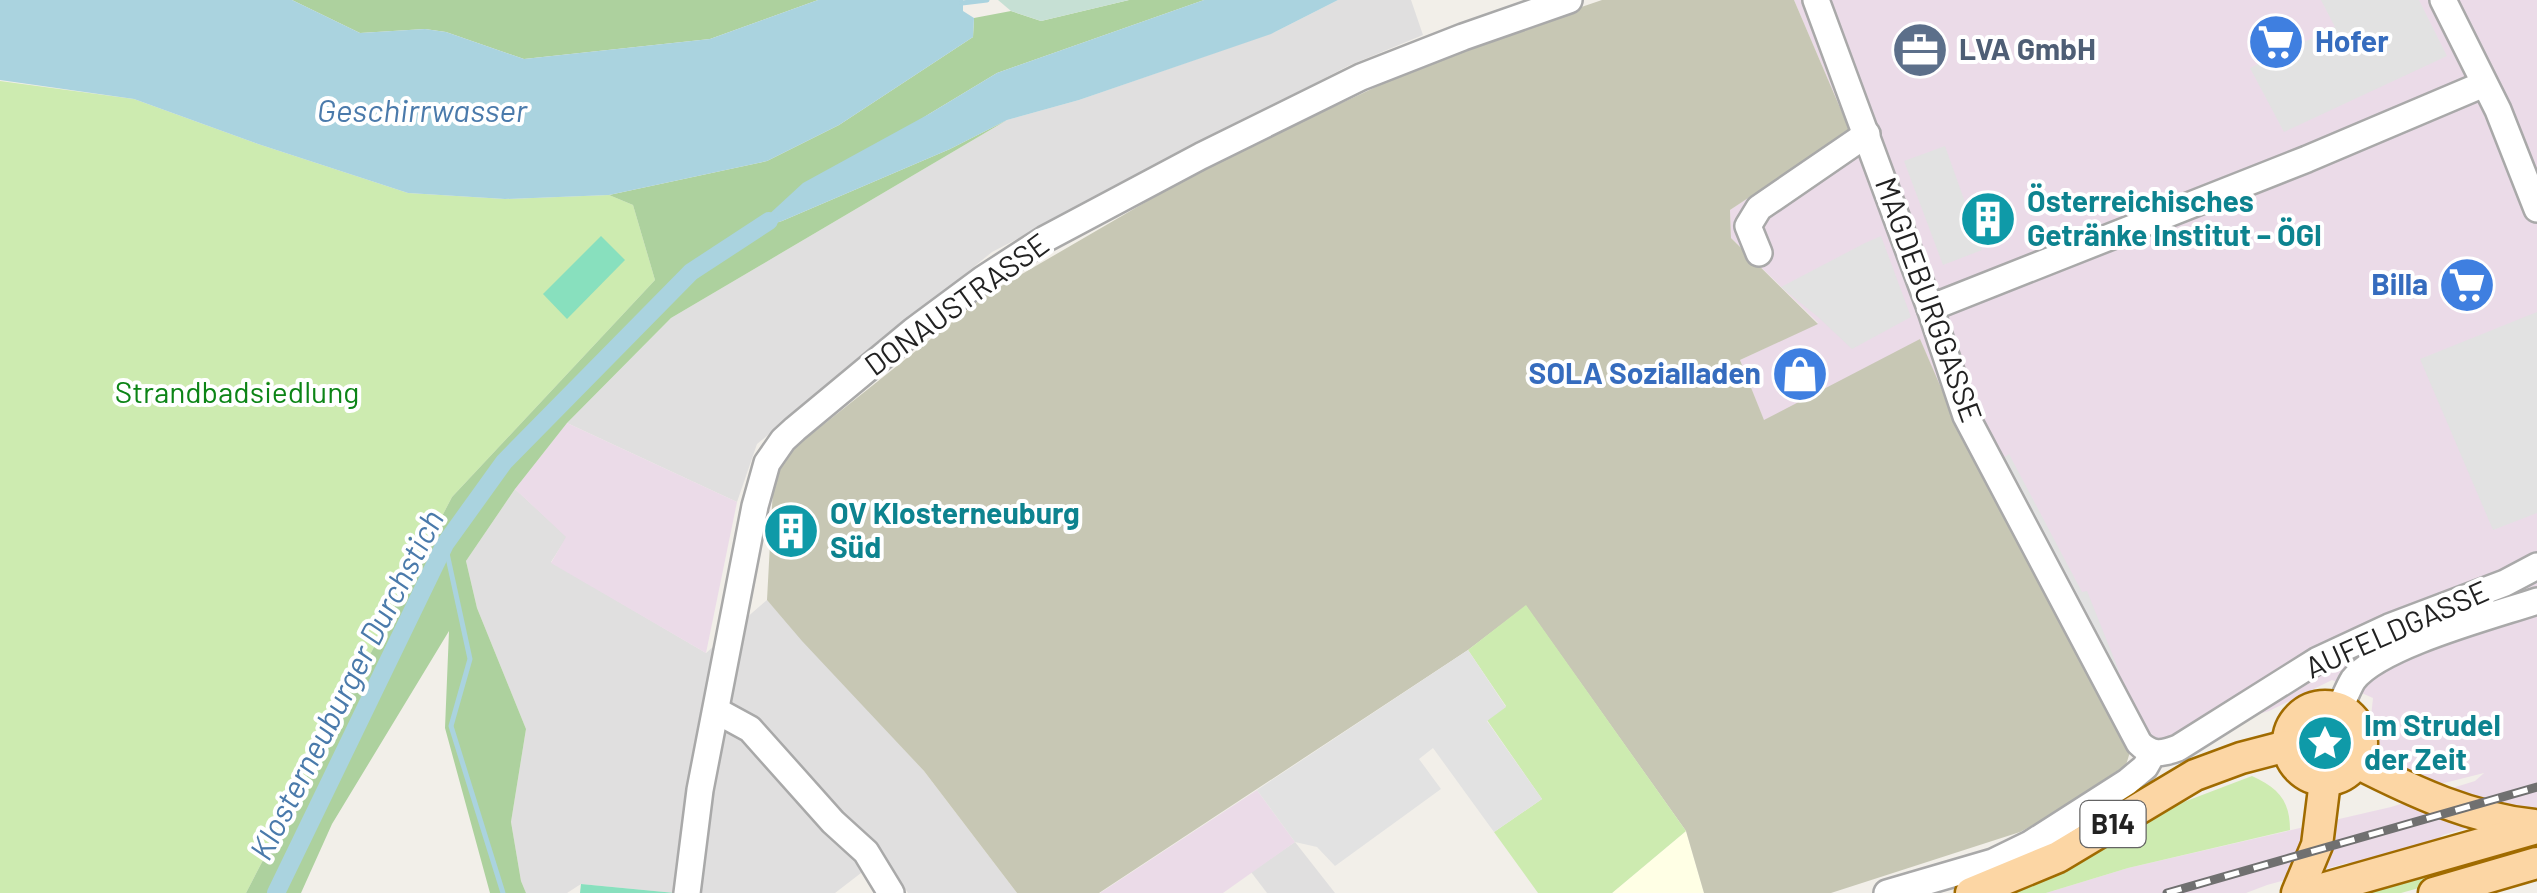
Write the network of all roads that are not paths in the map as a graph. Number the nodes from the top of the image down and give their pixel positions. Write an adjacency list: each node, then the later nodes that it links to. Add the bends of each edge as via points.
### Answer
1 (1569, 0): 12 (street, DONAUSTRASSE, via 1361,76 1045,239 861,373 795,429 767,463 732,630)
2 (1816, 0): 5 (street, MAGDEBURGGASSE)
3 (2443, 0): 4 (street)
4 (2484, 84): 6 (street); 8 (street)
5 (1867, 134): 7 (street, via 1760,208 1748,226); 8 (street, MAGDEBURGGASSE)
6 (2537, 209)
7 (1758, 254)
8 (1930, 308): 14 (street, MAGDEBURGGASSE, via 1966,416)
9 (2537, 566): 14 (street, AUFELDGASSE, via 2318,660 2178,748)
10 (2537, 600): 11 (street, AUFELDGASSE, via 2381,658 2354,679)
11 (2340, 708): 13 (main road, via 2303,712); 15 (main road, via 2362,738)
12 (724, 714): 20 (street, DONAUSTRASSE, via 700,790); 21 (street, via 750,729 866,852)
13 (2287, 746): 16 (main road, via 2300,771); 23 (main road, B14, via 2196,775 2058,857)
14 (2149, 751): 22 (street, AUFELDGASSE, via 2127,782 2030,844 1993,862)
15 (2356, 763): 16 (main road); 17 (main road, via 2451,807)
16 (2325, 781): 19 (main road)
17 (2537, 827): 19 (main road)
18 (2537, 864): 24 (main road)
19 (2310, 891)
20 (688, 893)
21 (891, 893)
22 (1887, 893)
23 (1971, 893)
24 (2434, 893)

